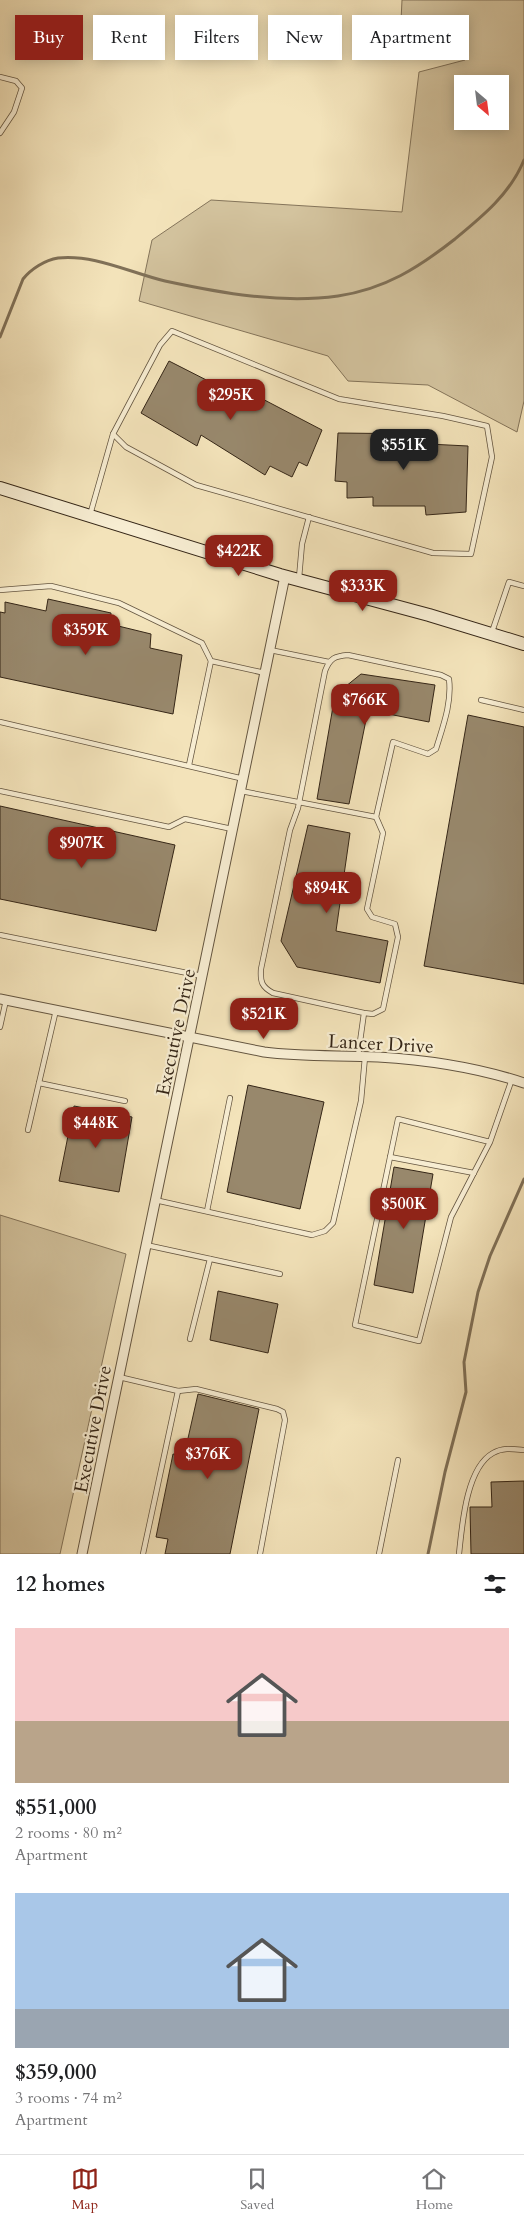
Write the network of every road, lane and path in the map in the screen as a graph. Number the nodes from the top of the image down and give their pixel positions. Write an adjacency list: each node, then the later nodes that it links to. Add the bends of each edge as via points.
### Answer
1 (0, 77): 2 (lane, via 16,82 22,88 14,112)
2 (0, 134)
3 (113, 434): 5 (lane); 6 (lane, via 126,447 196,485); 6 (lane, via 160,345 172,331 339,399 487,426 492,457 470,554 433,553)
4 (0, 488): 5 (main road)
5 (89, 516): 7 (main road)
6 (309, 517): 8 (lane, via 302,544)
7 (285, 576): 8 (main road); 13 (street, Executive Drive)
8 (299, 580): 11 (main road)
9 (524, 586): 11 (lane, via 508,582)
10 (0, 590): 14 (lane, via 51,586 119,603 202,644)
11 (491, 633): 12 (main road)
12 (524, 644)
13 (270, 650): 15 (lane); 16 (street, Executive Drive)
14 (211, 661): 16 (lane); 20 (lane)
15 (329, 662): 24 (lane); 25 (lane, via 335,656 348,655 449,678 448,710 436,749 428,754 393,742)
16 (265, 672): 21 (street, Executive Drive)
17 (481, 700): 18 (lane)
18 (524, 710)
19 (0, 722): 20 (lane)
20 (189, 765): 21 (lane)
21 (244, 779): 23 (street, Executive Drive)
22 (0, 791): 26 (lane, via 169,827 185,819)
23 (241, 792): 24 (lane); 26 (street, Executive Drive)
24 (299, 803): 25 (lane); 31 (lane, via 290,830 260,980 264,988 273,993)
25 (376, 817): 31 (lane, via 383,833 367,909 372,917 395,924 398,937 383,1009 373,1014)
26 (233, 829): 28 (street, Executive Drive)
27 (0, 935): 28 (lane)
28 (203, 976): 33 (street, Executive Drive)
29 (3, 1000): 30 (street, Lancer Drive); 32 (lane)
30 (56, 1010): 33 (street, Lancer Drive); 36 (lane)
31 (364, 1013): 34 (lane)
32 (0, 1027)
33 (190, 1038): 34 (street, Lancer Drive, via 279,1054); 44 (street, Executive Drive)
34 (361, 1057): 35 (street, Lancer Drive, via 440,1062); 45 (lane, via 361,1101 330,1227 325,1232 312,1235)
35 (512, 1079): 37 (street, Lancer Drive); 41 (lane)
36 (39, 1083): 39 (lane); 40 (lane)
37 (524, 1083)
38 (230, 1098): 45 (lane)
39 (125, 1101)
40 (28, 1130)
41 (490, 1142): 42 (lane, via 398,1119); 43 (lane)
42 (390, 1157): 43 (lane); 43 (lane, via 355,1325 419,1340 451,1217)
43 (474, 1173)
44 (155, 1200): 45 (lane); 46 (street, Executive Drive)
45 (207, 1211)
46 (146, 1245): 47 (lane); 50 (street, Executive Drive)
47 (210, 1259): 48 (lane); 49 (lane)
48 (280, 1274)
49 (190, 1339)
50 (119, 1377): 51 (lane); 54 (street, Executive Drive)
51 (178, 1390): 55 (lane); 56 (lane, via 196,1390 277,1408 285,1415)
52 (524, 1450): 58 (lane, via 508,1448 494,1452 476,1472 467,1501)
53 (398, 1460): 57 (lane)
54 (82, 1554)
55 (143, 1554)
56 (260, 1554)
57 (379, 1554)
58 (459, 1554)

